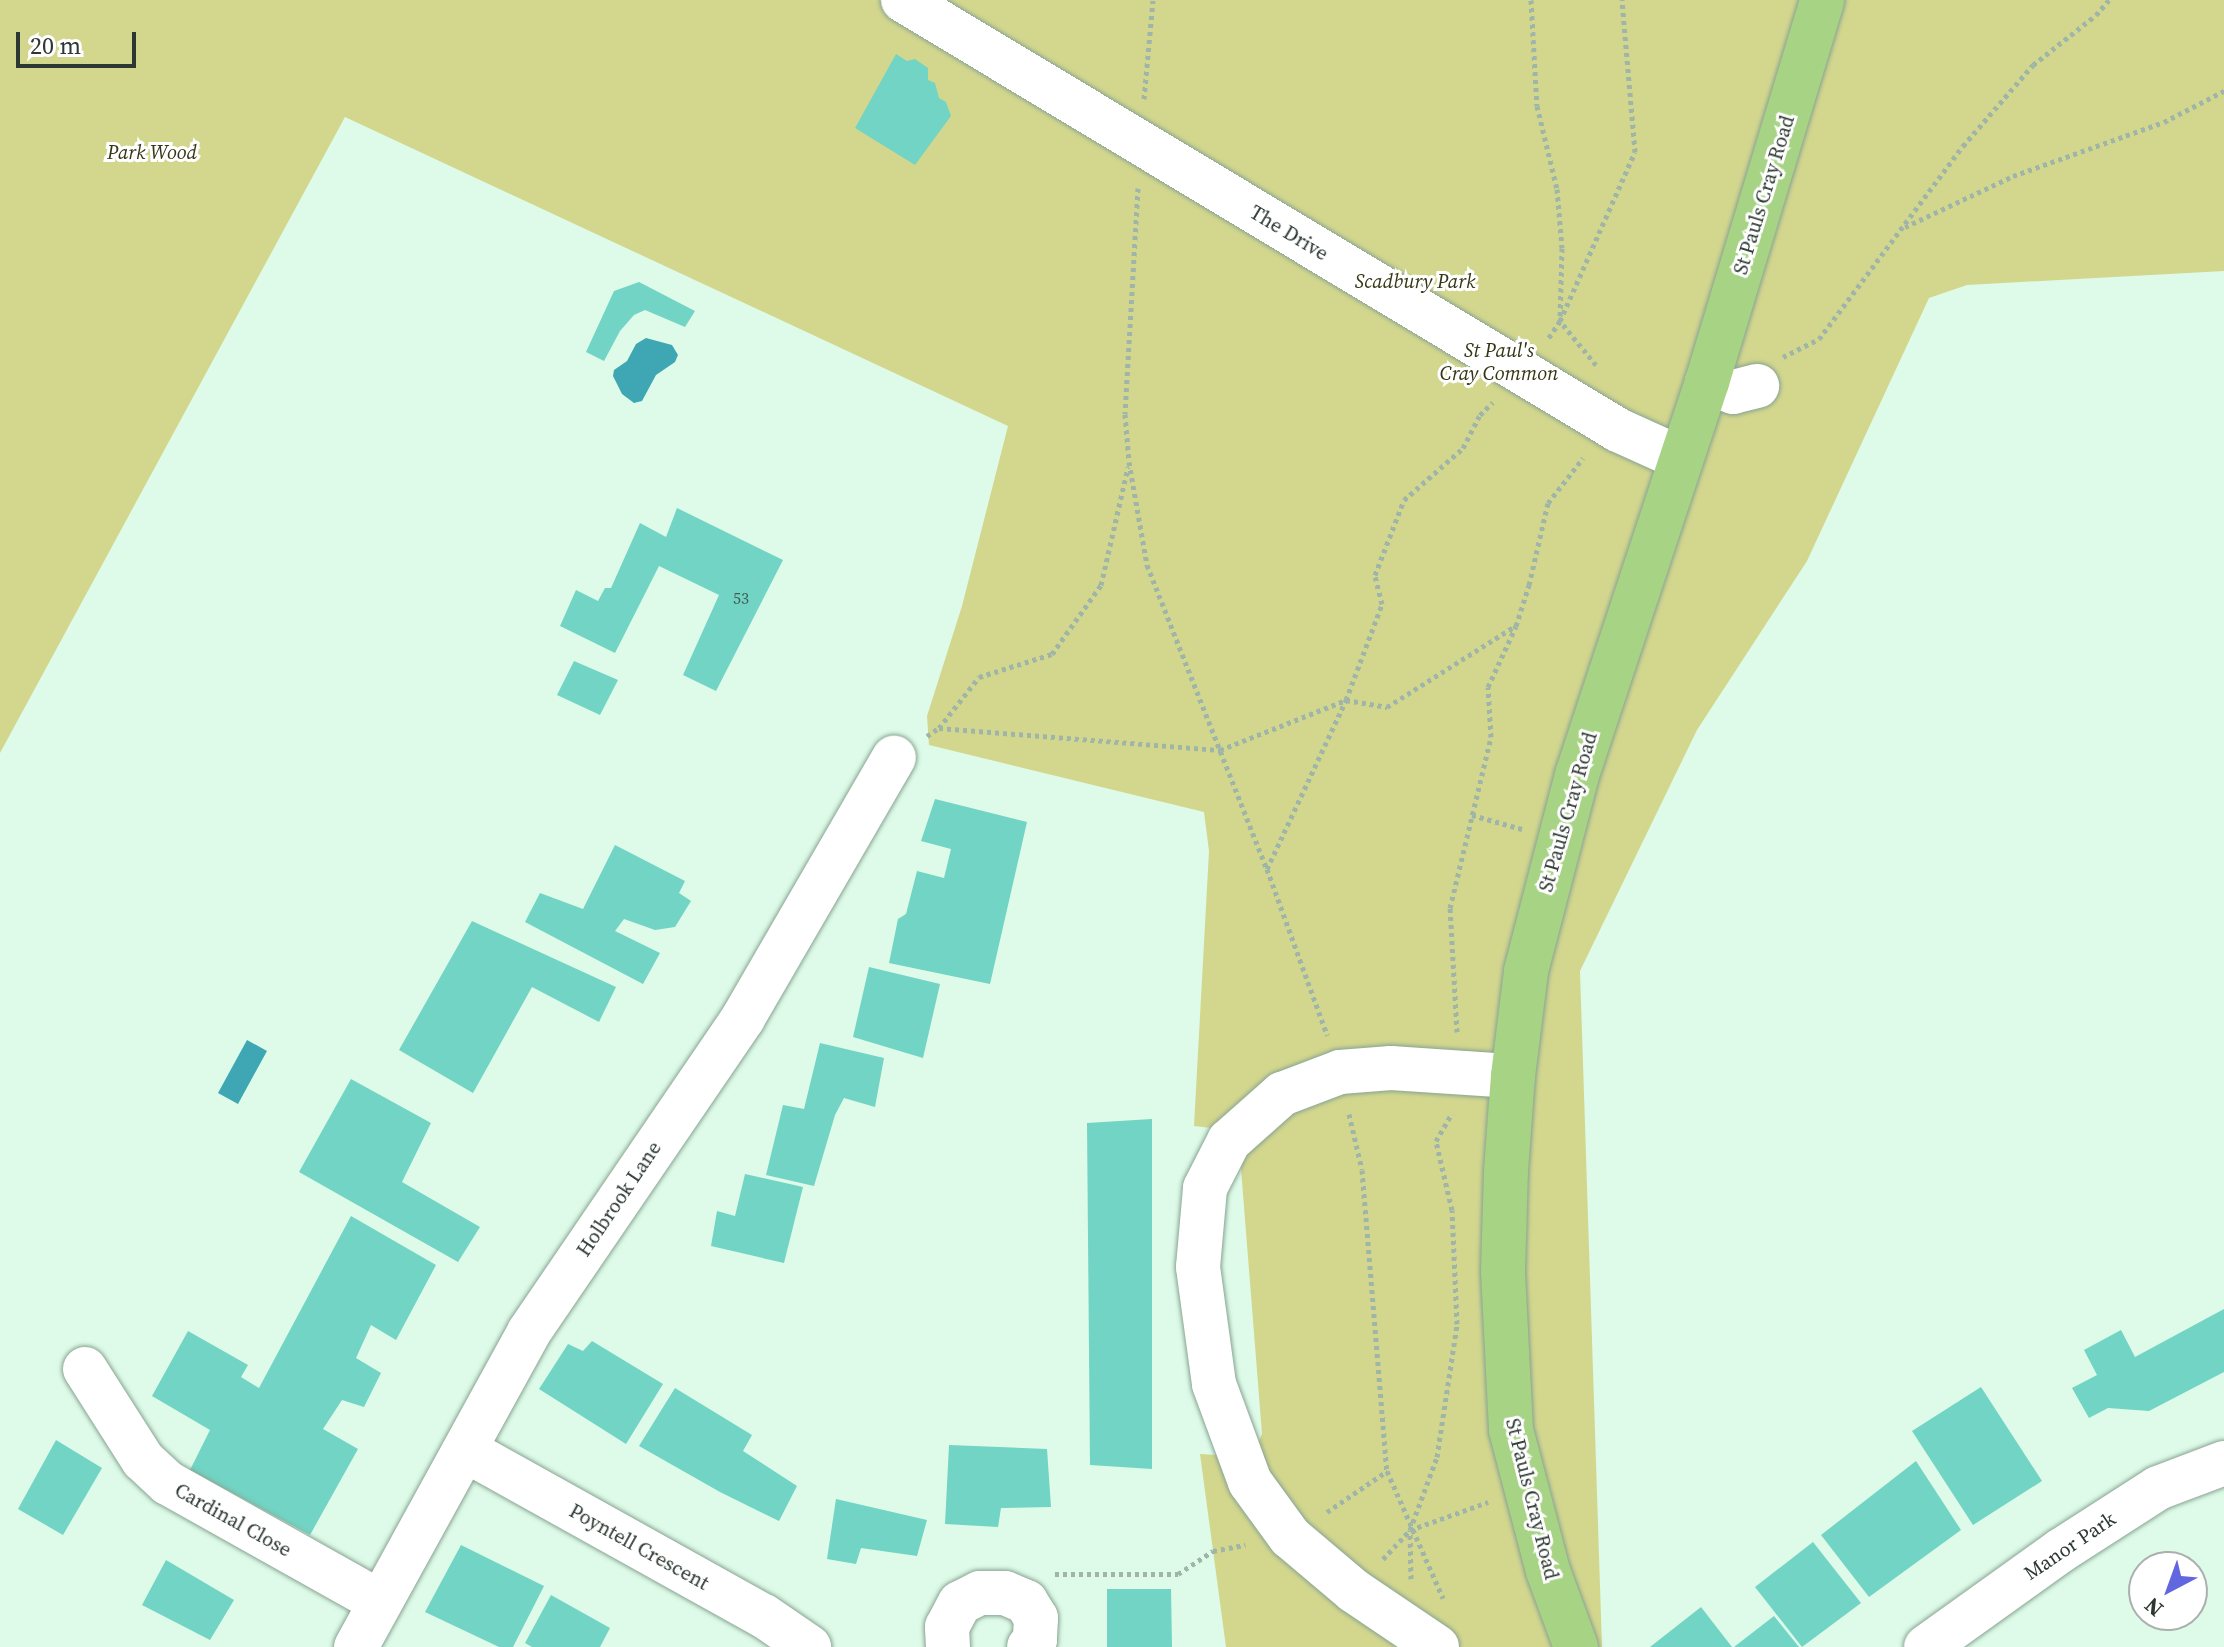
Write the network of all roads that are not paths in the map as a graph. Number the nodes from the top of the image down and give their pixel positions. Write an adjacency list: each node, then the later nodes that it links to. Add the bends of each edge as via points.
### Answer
1 (903, 0): 5 (street, The Drive, via 1277,227 1635,438)
2 (1822, 0): 4 (main road, St Pauls Cray Road)
3 (1769, 372): 4 (street, via 1733,392)
4 (1707, 382): 5 (main road, St Pauls Cray Road)
5 (1680, 458): 7 (main road, St Pauls Cray Road, via 1557,840 1526,971)
6 (894, 758): 9 (street, Holbrook Lane, via 743,1018 529,1332)
7 (1513, 1076): 16 (street, via 1391,1068 1340,1072 1282,1094 1229,1141 1205,1188 1198,1267 1214,1384 1250,1482 1290,1537 1354,1591); 17 (main road, St Pauls Cray Road, via 1503,1271 1511,1430 1548,1571)
8 (85, 1369): 11 (street, Cardinal Close, via 143,1460 168,1483)
9 (467, 1451): 11 (street, Holbrook Lane); 13 (street, Poyntell Crescent, via 764,1616)
10 (2224, 1463): 18 (street, Manor Park, via 2158,1488)
11 (380, 1602): 12 (street, Holbrook Lane)
12 (356, 1647)
13 (809, 1647)
14 (948, 1647): 15 (street, via 947,1627 960,1603 980,1593 1005,1593 1026,1602 1036,1618 1035,1640)
15 (1029, 1647)
16 (1437, 1647)
17 (1576, 1647)
18 (1926, 1647)

